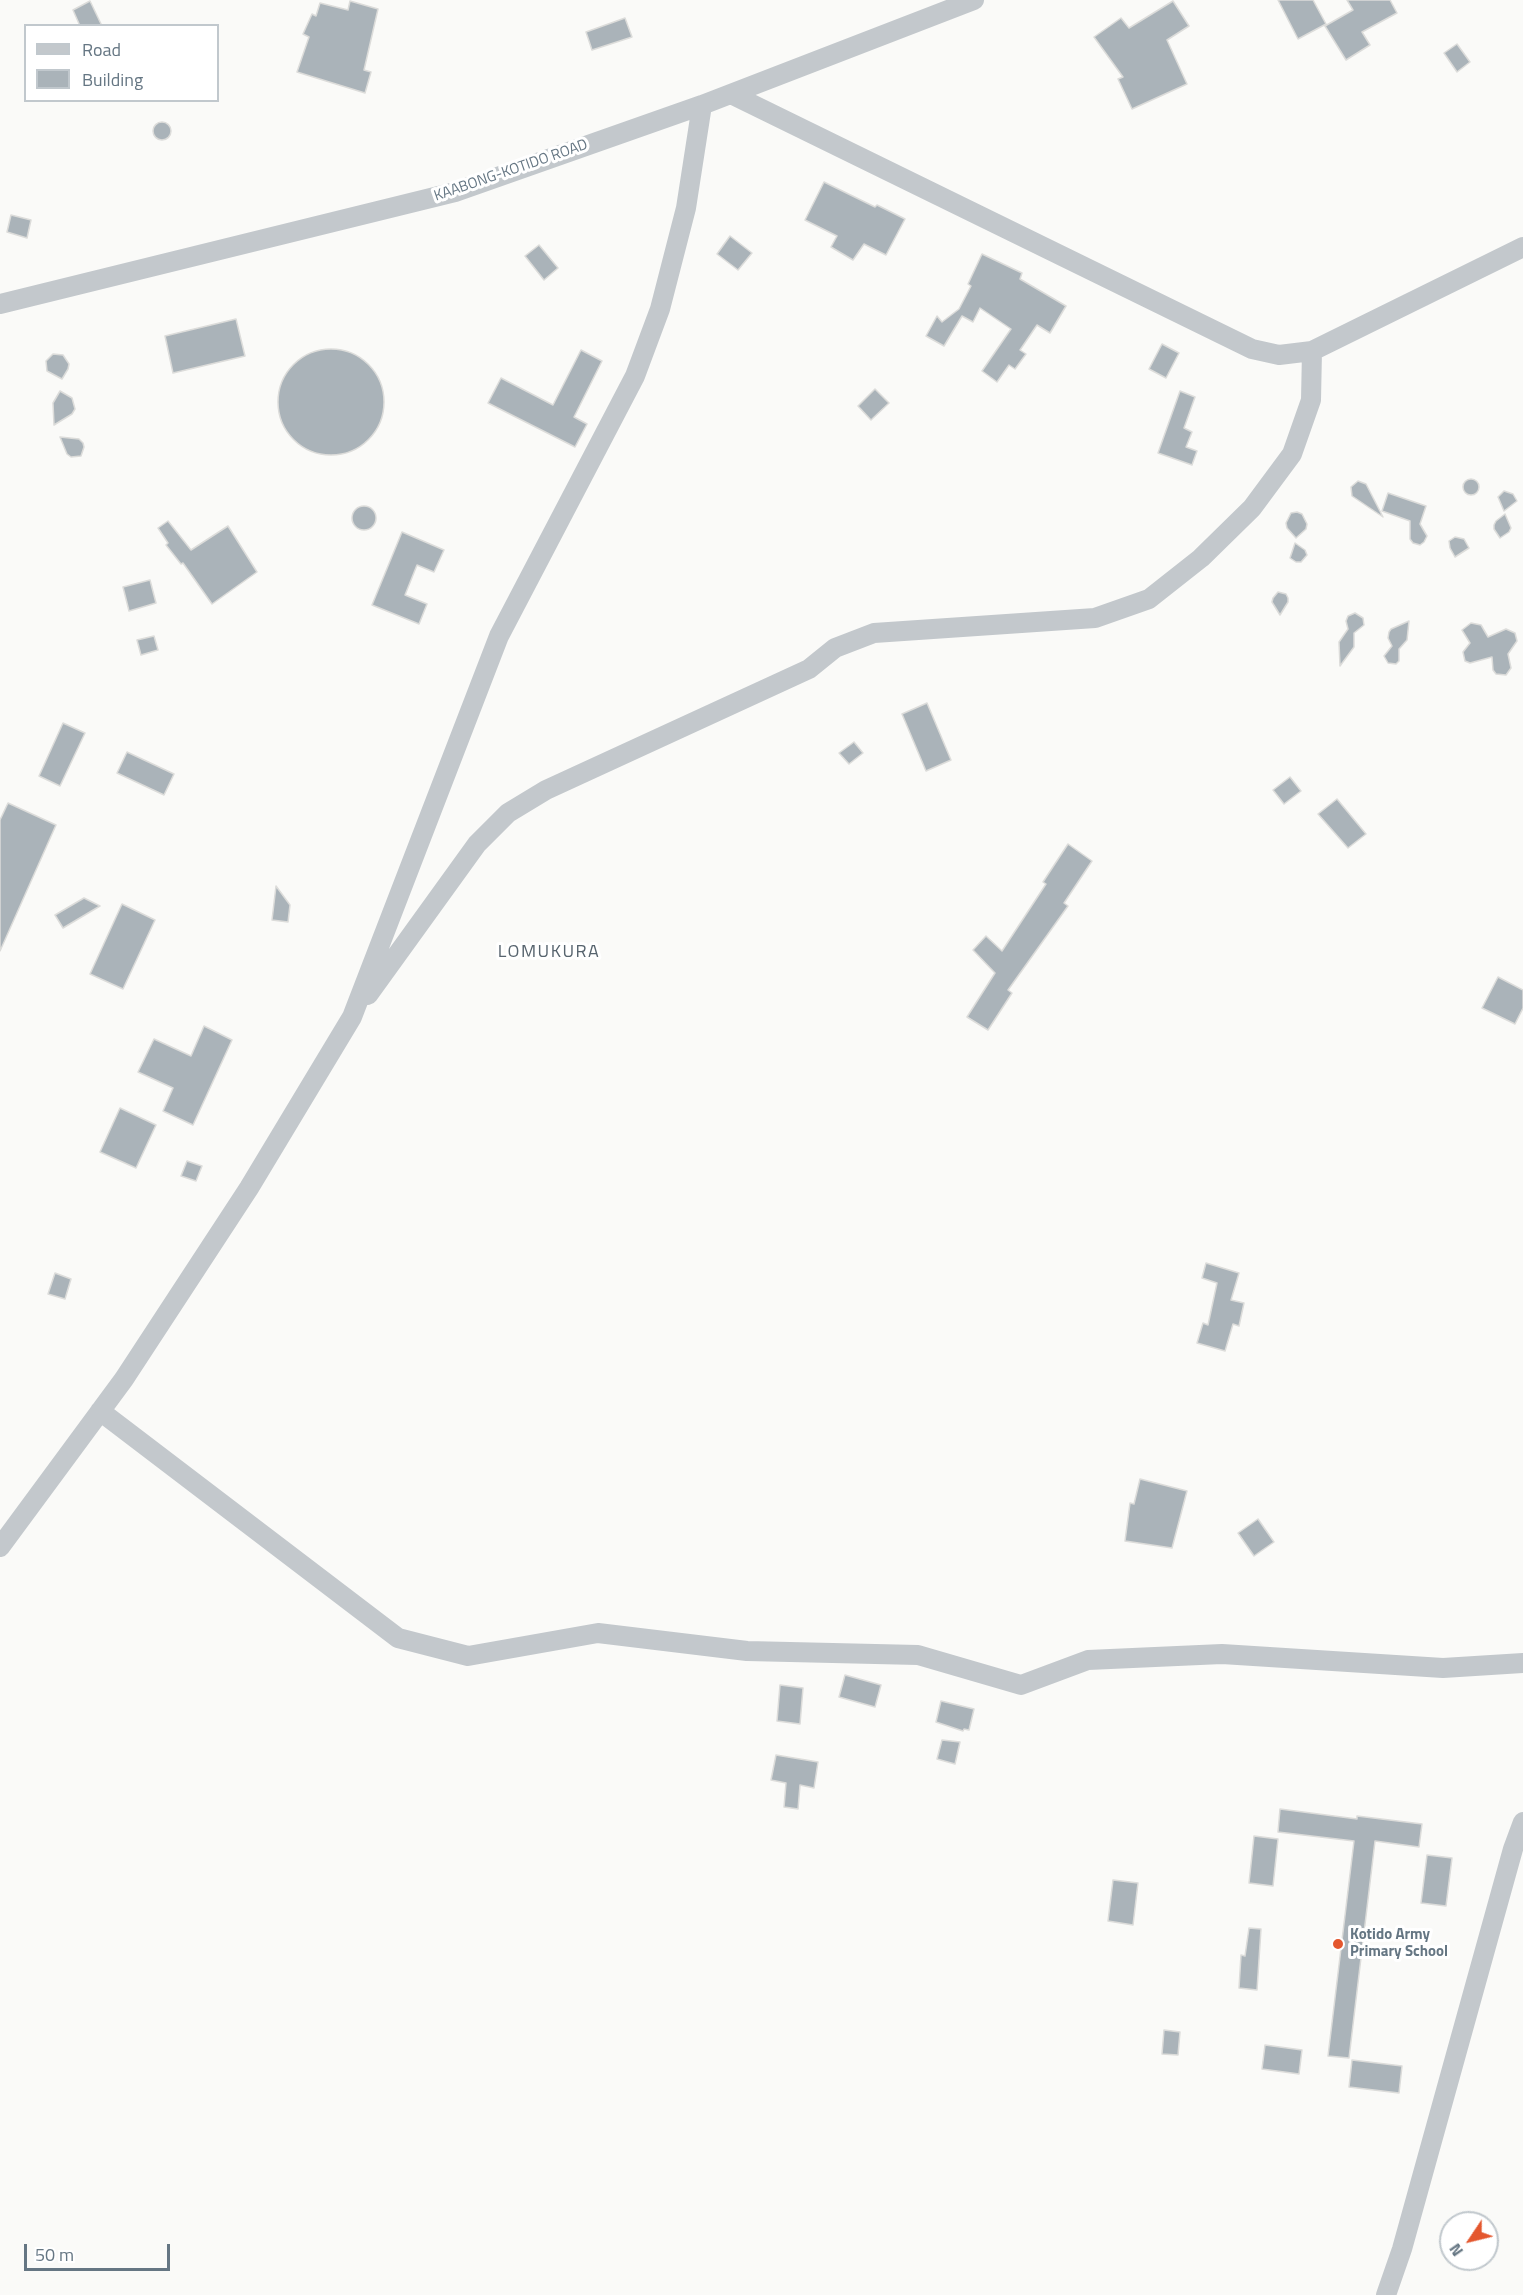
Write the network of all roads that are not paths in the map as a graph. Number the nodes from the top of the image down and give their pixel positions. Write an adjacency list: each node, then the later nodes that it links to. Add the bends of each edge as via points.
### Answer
1 (974, 0): 2 (street, KAABONG-KOTIDO ROAD)
2 (731, 94): 3 (street, KAABONG-KOTIDO ROAD); 6 (street, via 1252,349 1280,355)
3 (702, 105): 5 (street, KAABONG-KOTIDO ROAD, via 455,192); 7 (street, via 686,208 660,309 639,365 499,636)
4 (1523, 247): 6 (street)
5 (0, 304)
6 (1312, 351): 7 (street, via 1311,400 1292,454 1252,508 1201,558 1149,599 1095,618 874,633 835,648 809,669 546,790 508,813 477,844)
7 (352, 1017): 8 (street, via 249,1188)
8 (100, 1411): 9 (street); 10 (street, via 398,1638 468,1656 598,1633 747,1652 918,1655 1022,1685 1088,1660 1211,1654 1443,1668)
9 (0, 1547)
10 (1523, 1663)
11 (1523, 1822): 12 (street)
12 (1386, 2295)

